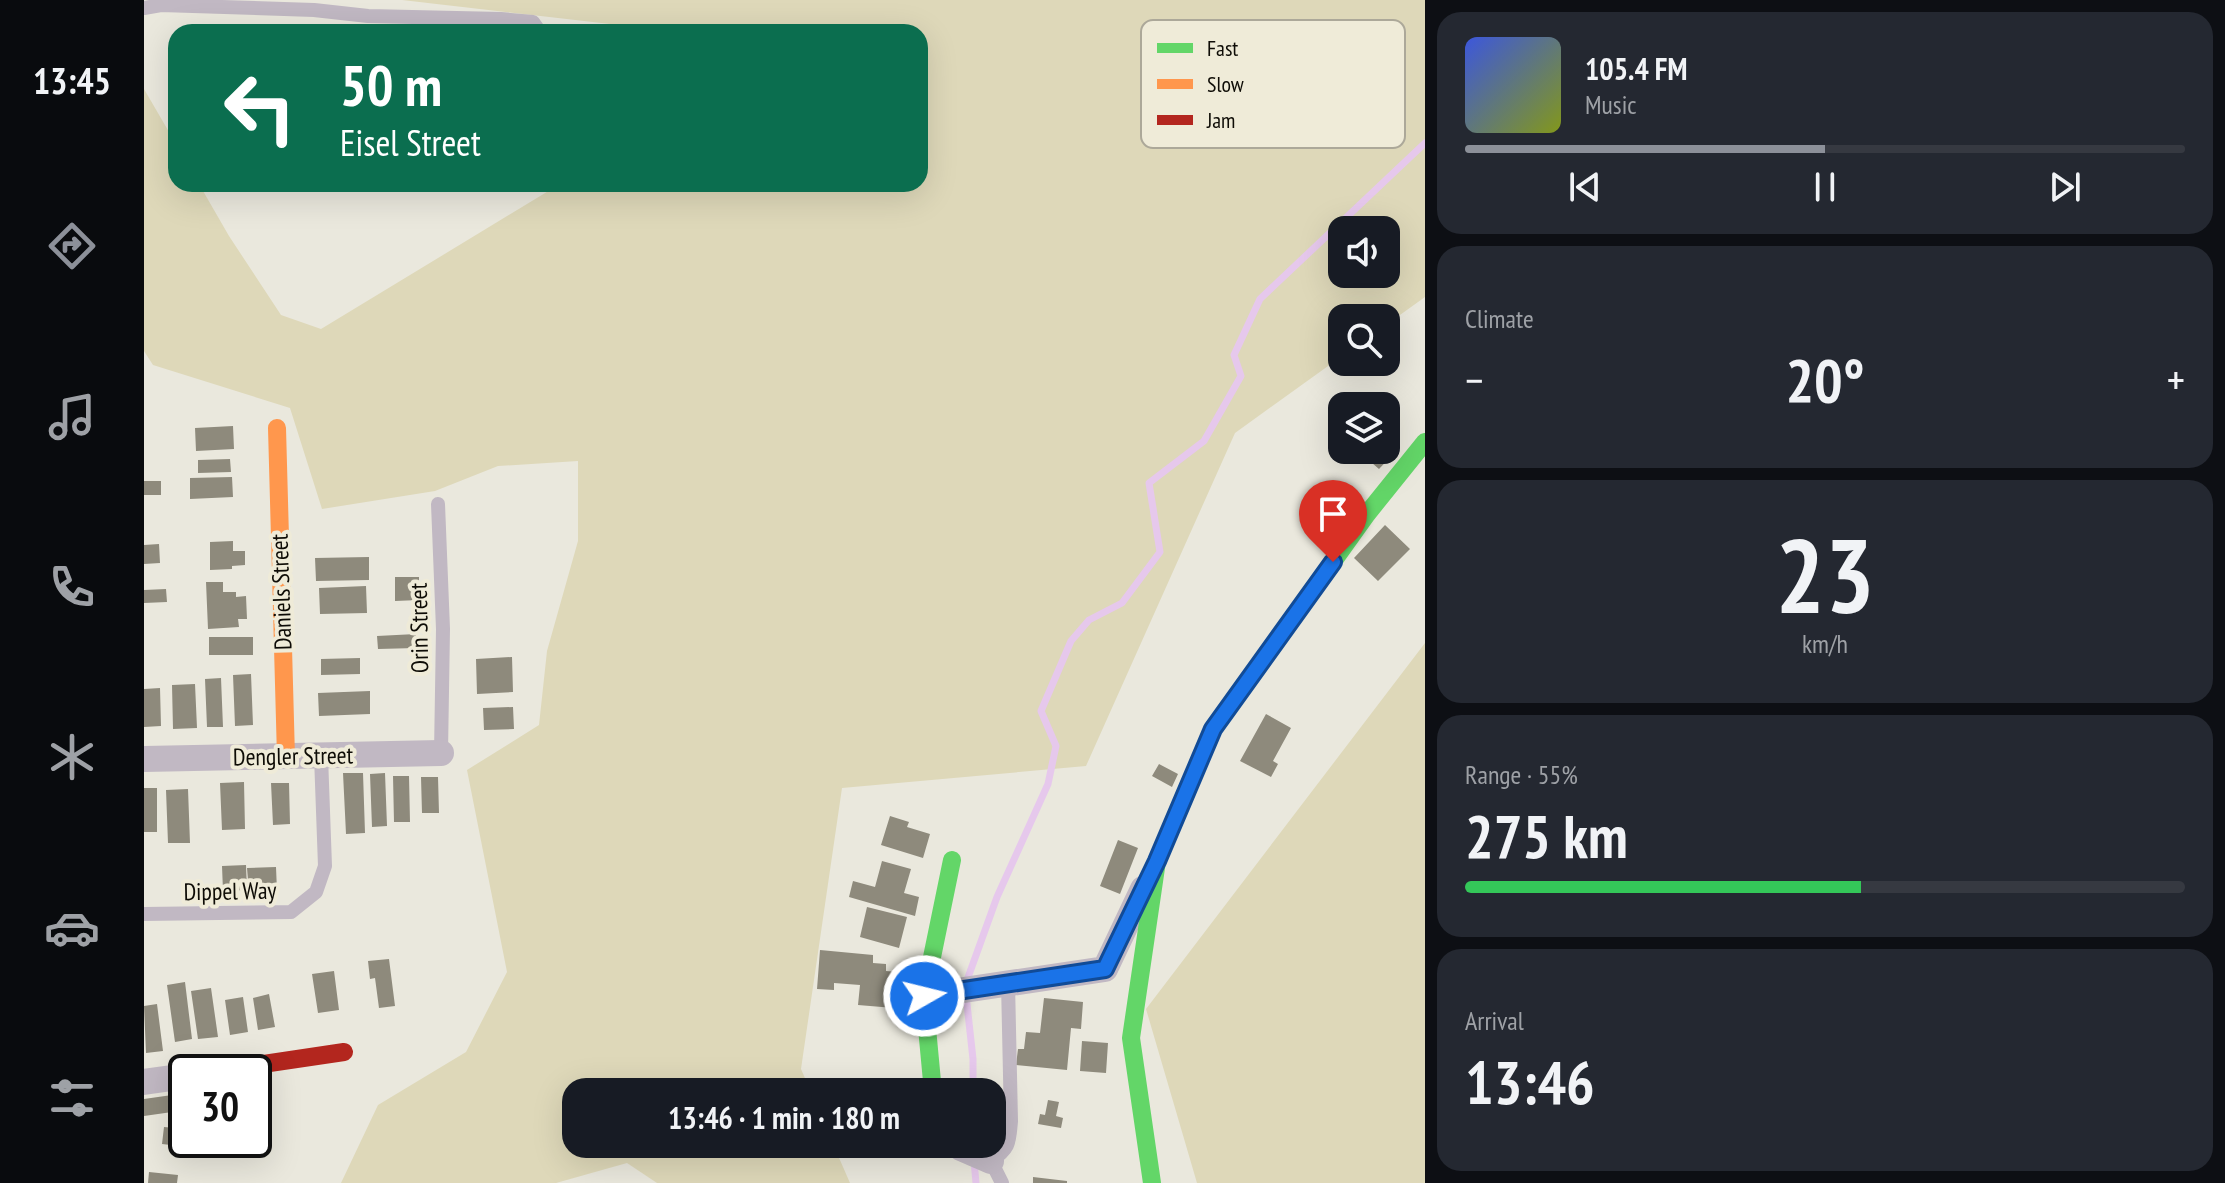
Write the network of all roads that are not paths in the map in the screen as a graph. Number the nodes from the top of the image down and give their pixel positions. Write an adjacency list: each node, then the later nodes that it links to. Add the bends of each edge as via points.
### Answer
1 (144, 8): 2 (lane, via 314,10)
2 (534, 24)
3 (277, 428): 8 (street, Daniels Street)
4 (1425, 442): 11 (street, via 1213,729)
5 (438, 504): 6 (lane, Orin Street)
6 (441, 753): 7 (street, Dengler Street)
7 (321, 756): 8 (street, Dengler Street); 12 (lane, Dippel Way, via 325,866 316,892 291,912)
8 (286, 757): 9 (street, Dengler Street)
9 (144, 759)
10 (952, 860): 14 (street)
11 (1157, 861): 13 (street, via 1105,969); 22 (street, via 1131,1038)
12 (144, 914)
13 (1008, 983): 14 (street); 21 (lane, via 1011,1121 1009,1142)
14 (935, 994): 17 (street)
15 (344, 1052): 16 (street)
16 (272, 1063)
17 (933, 1078)
18 (168, 1079): 19 (street)
19 (144, 1082)
20 (976, 1158): 21 (street)
21 (996, 1172)
22 (1152, 1183)

